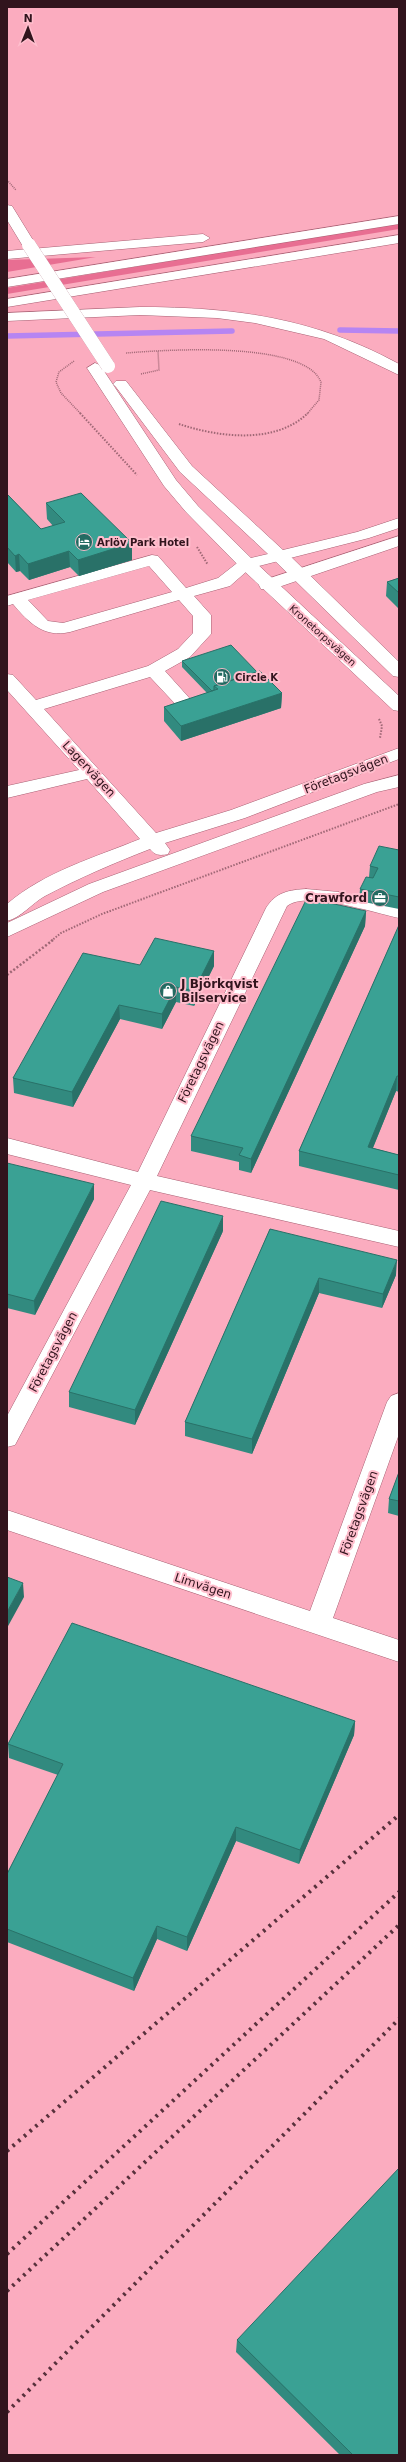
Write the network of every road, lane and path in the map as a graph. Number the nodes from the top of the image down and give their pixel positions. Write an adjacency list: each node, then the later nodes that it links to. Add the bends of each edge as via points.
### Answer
1 (7, 209): 5 (main road)
2 (399, 219): 5 (main road, via 126,246); 6 (main road)
3 (7, 229): 5 (main road)
4 (399, 239): 7 (main road)
5 (18, 248): 12 (main road)
6 (7, 283)
7 (7, 303)
8 (7, 317): 13 (main road, via 142,311 234,314 293,325 329,336)
9 (158, 351): 10 (path); 14 (path, via 159,370); 15 (path, via 236,351 274,354 303,364 319,377 322,383 320,400 313,410 294,424 278,430 241,436 219,435 194,430)
10 (120, 354)
11 (76, 360): 16 (path, via 59,372 56,382 61,393)
12 (101, 367): 20 (main road, via 186,469); 21 (main road, Kronetorpsvägen, via 170,483)
13 (399, 370)
14 (135, 375)
15 (172, 421)
16 (138, 477)
17 (399, 523): 20 (main road, via 363,535)
18 (399, 540): 22 (main road)
19 (196, 544): 23 (path, via 211,569)
20 (278, 555): 21 (main road); 22 (main road)
21 (247, 564): 23 (main road); 24 (main road, Kronetorpsvägen)
22 (298, 576): 24 (main road); 28 (main road)
23 (224, 582): 25 (main road)
24 (267, 585): 31 (main road, Kronetorpsvägen)
25 (183, 593): 26 (main road, via 50,630); 26 (main road, via 152,560); 27 (main road, via 202,615 202,634 184,653)
26 (12, 600)
27 (154, 670): 30 (main road); 32 (main road)
28 (399, 672)
29 (7, 679): 32 (main road, Lagervägen)
30 (186, 705)
31 (399, 706)
32 (32, 707): 35 (main road, Lagervägen)
33 (378, 715): 34 (path, via 382,726 379,751)
34 (392, 757): 39 (main road, Företagsvägen, via 238,814)
35 (92, 772): 37 (main road); 39 (main road, Lagervägen)
36 (399, 781): 40 (main road, Företagsvägen, via 371,788)
37 (7, 792)
38 (399, 804): 44 (path, via 102,914 61,933)
39 (152, 841): 40 (main road, Lagervägen); 42 (main road, Företagsvägen, via 75,872 25,899)
40 (171, 859): 43 (main road, Företagsvägen, via 96,888)
41 (399, 912): 46 (main road, Företagsvägen, via 323,896 296,895 281,901 264,931)
42 (7, 915)
43 (7, 931)
44 (7, 975)
45 (7, 1146): 46 (main road)
46 (144, 1181): 47 (main road); 49 (main road, Företagsvägen)
47 (399, 1239)
48 (399, 1402): 51 (main road, Företagsvägen)
49 (7, 1438)
50 (7, 1520): 51 (main road, Limvägen)
51 (318, 1624): 52 (main road, Limvägen)
52 (399, 1651)

